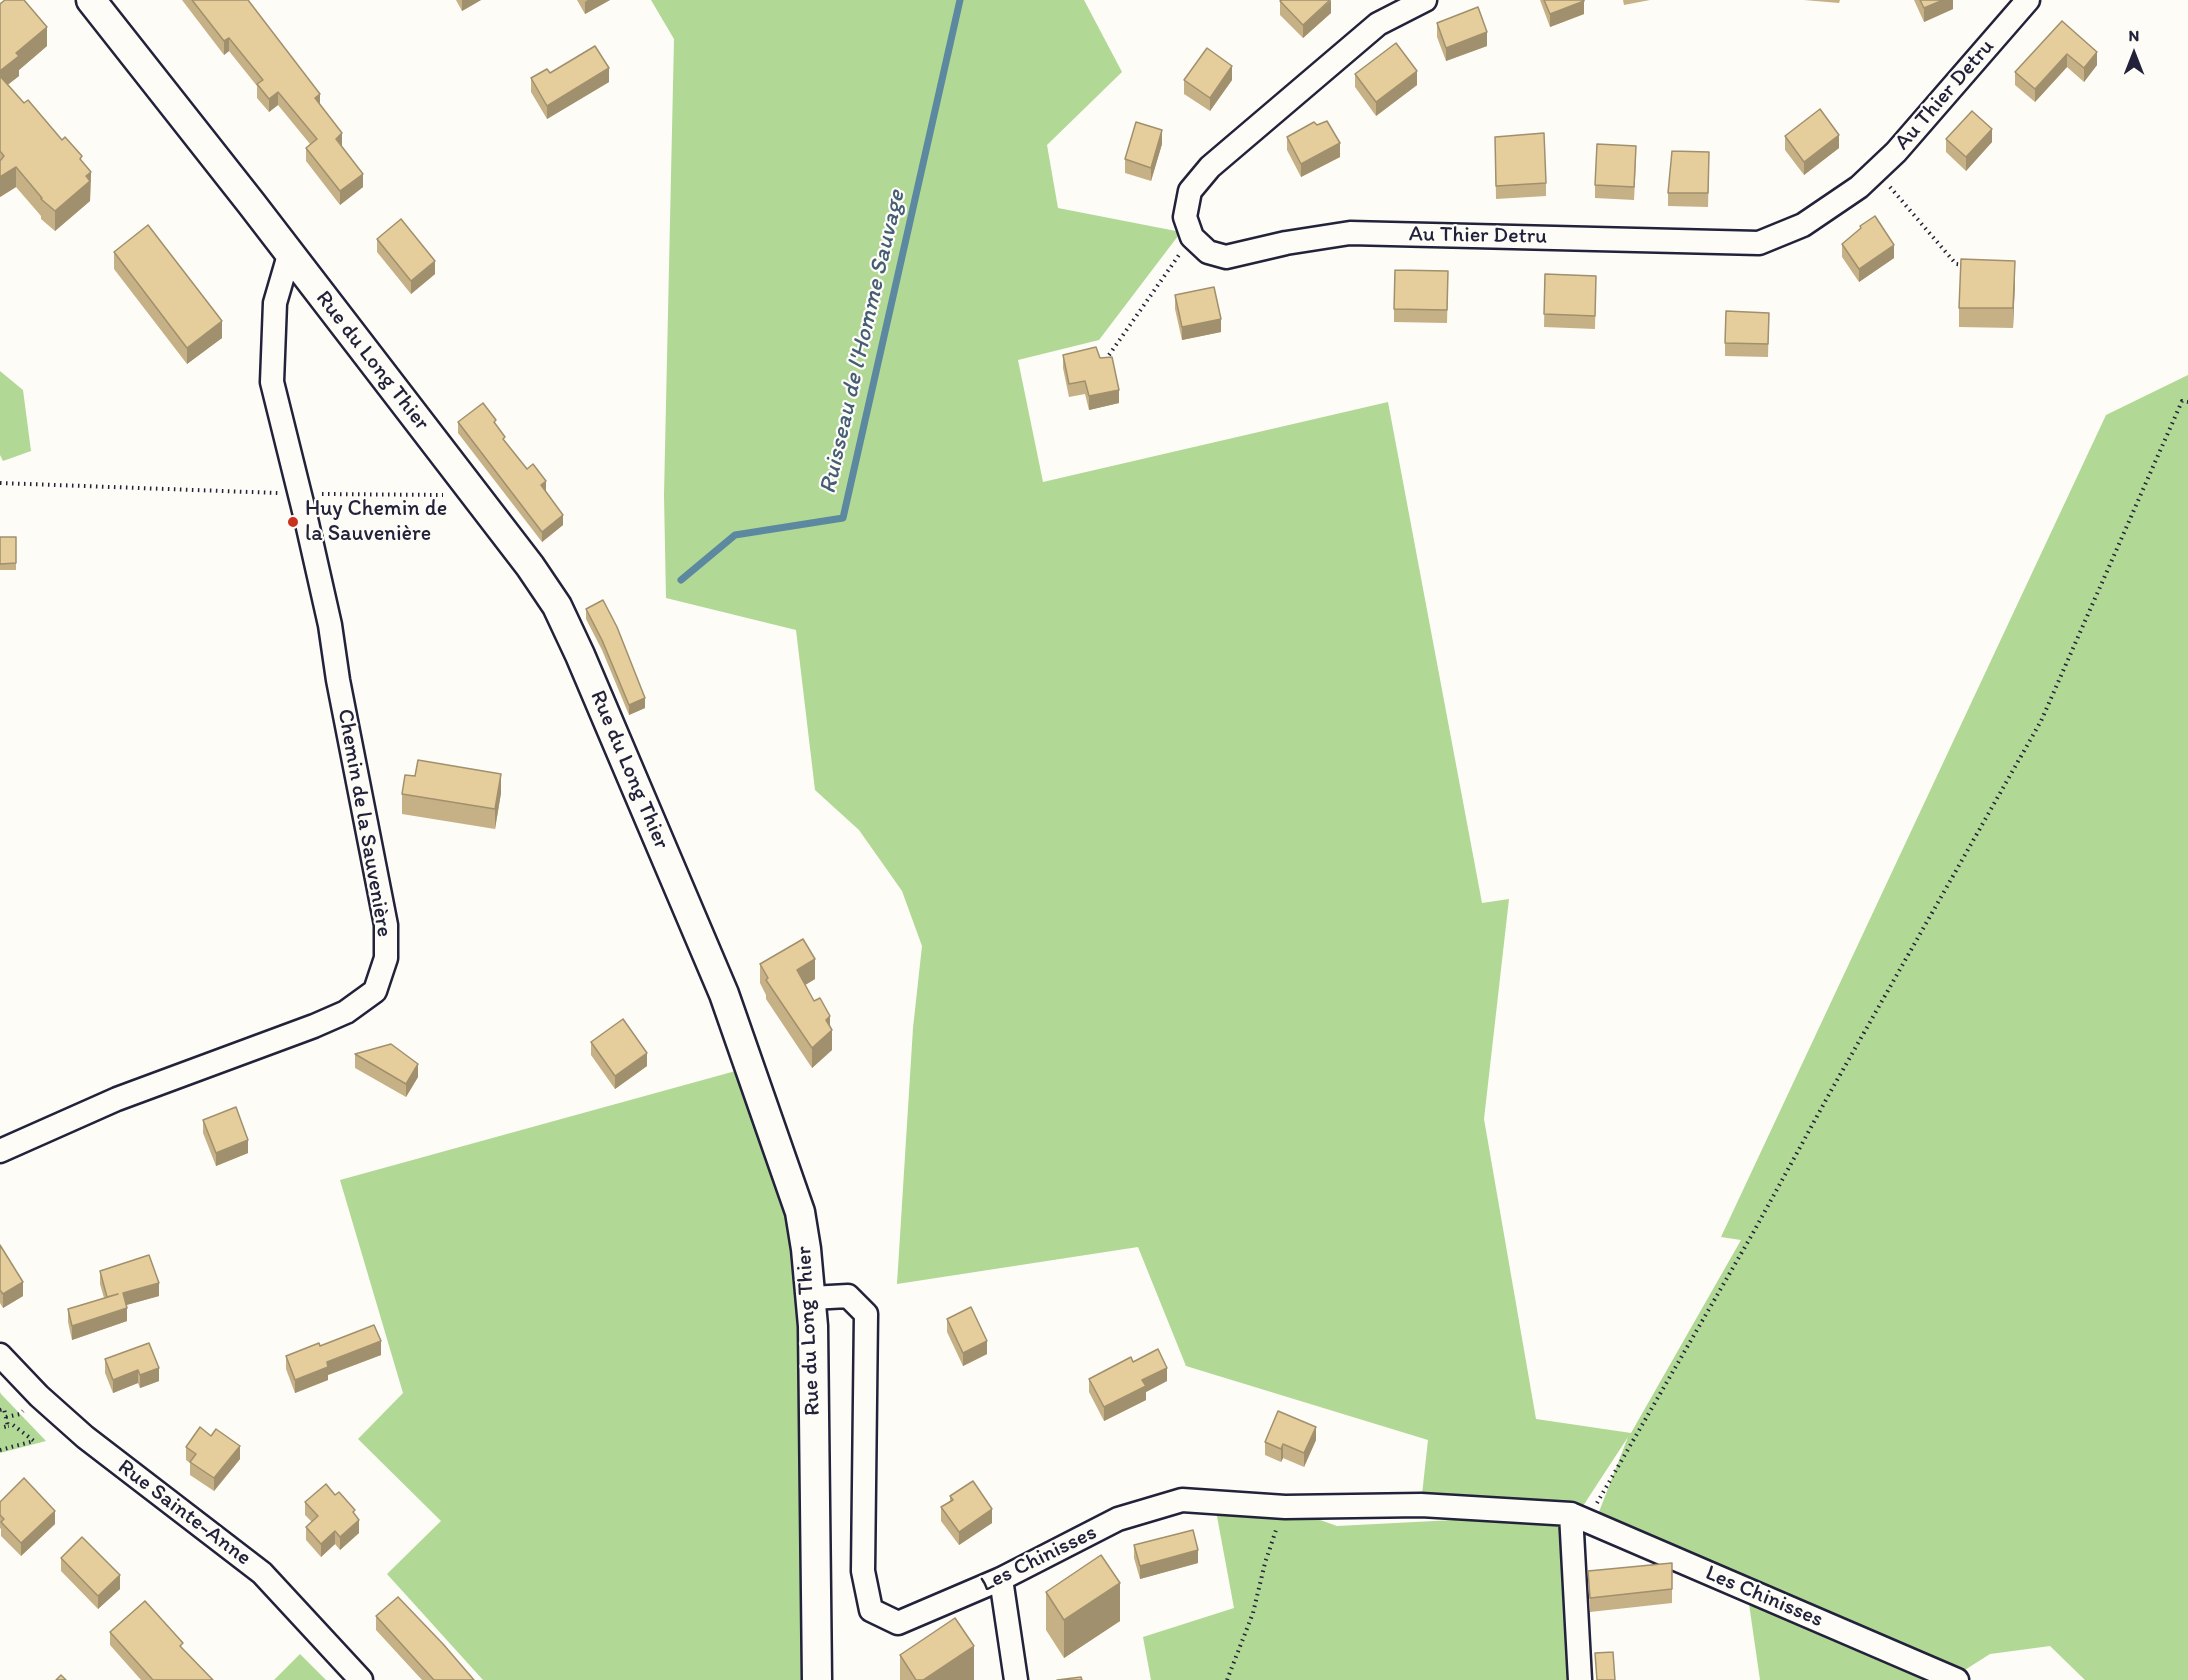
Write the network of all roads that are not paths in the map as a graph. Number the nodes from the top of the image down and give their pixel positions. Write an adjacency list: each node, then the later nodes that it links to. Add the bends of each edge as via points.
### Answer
1 (91, 0): 4 (main road, Rue du Long Thier)
2 (1425, 0): 3 (street, Au Thier Detru, via 1378,24 1210,168 1190,190 1185,217 1192,237 1208,252 1226,256 1350,233 1759,243 1803,225 1876,171)
3 (2028, 0)
4 (289, 255): 5 (street, Chemin de la Sauvenière, via 274,303 272,382 330,625 386,925 386,958 375,991 346,1011 117,1100); 6 (main road, Rue du Long Thier, via 557,606 724,994 800,1212)
5 (0, 1151)
6 (811, 1298): 9 (street, Les Chinisses, via 848,1296 866,1314 862,1571 871,1610 898,1623); 11 (main road, Rue du Long Thier)
7 (0, 1354): 10 (street, Rue Sainte-Anne, via 39,1396 86,1437 262,1573)
8 (1579, 1518): 9 (street, Les Chinisses, via 1421,1505 1285,1507 1182,1500 1118,1519); 13 (street); 14 (street, Les Chinisses)
9 (1001, 1579): 12 (street)
10 (361, 1680)
11 (817, 1680)
12 (1016, 1680)
13 (1580, 1680)
14 (1957, 1680)

